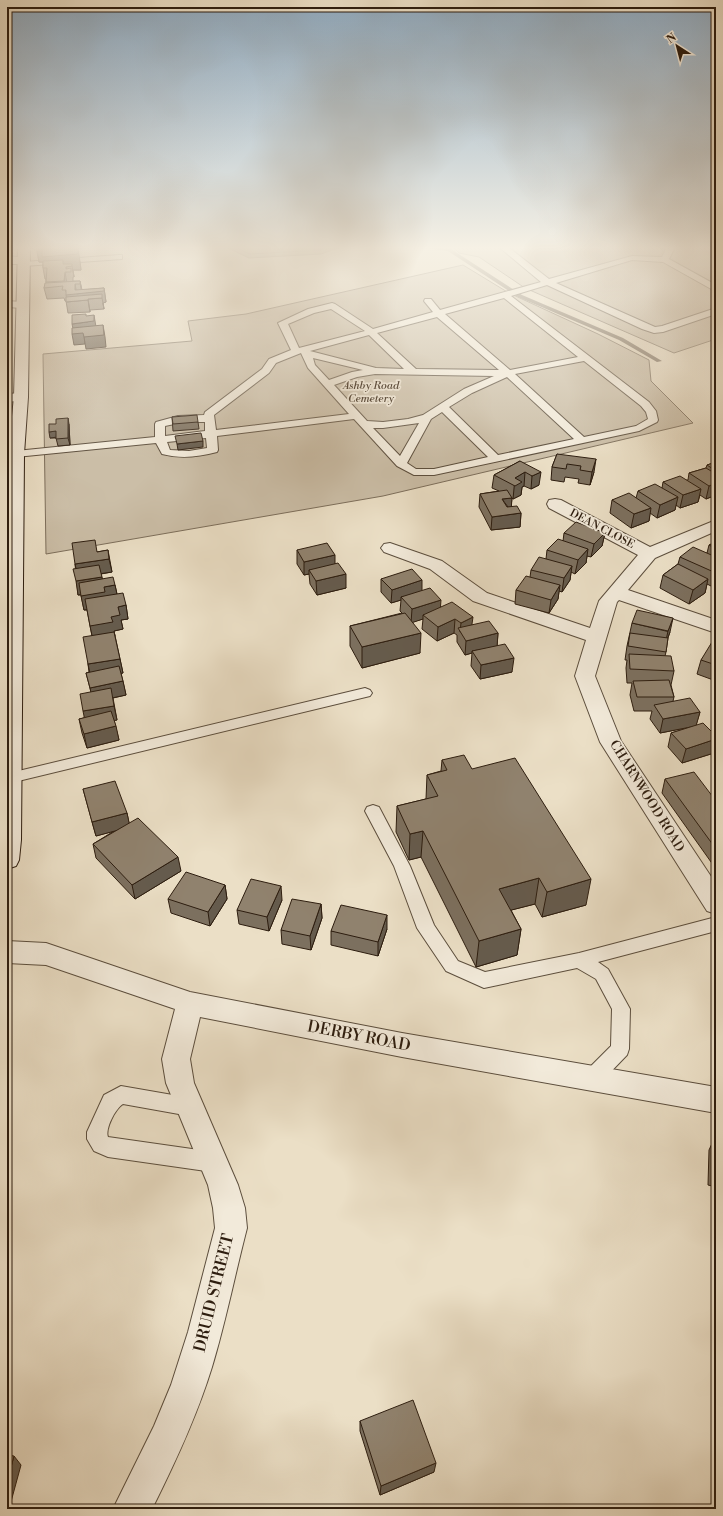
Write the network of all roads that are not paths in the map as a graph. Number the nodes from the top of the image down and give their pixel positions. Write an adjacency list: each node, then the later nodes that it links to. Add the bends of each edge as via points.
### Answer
1 (14, 318): 16 (street)
2 (295, 318): 10 (lane, via 283,323)
3 (350, 318): 9 (lane)
4 (422, 318): 9 (lane)
5 (444, 318): 14 (lane)
6 (534, 318): 11 (lane)
7 (625, 318): 8 (lane, via 654,330)
8 (696, 318)
9 (372, 332): 10 (lane); 13 (lane)
10 (303, 352): 12 (lane); 15 (lane); 20 (lane, via 272,361 266,371 209,414)
11 (586, 358): 14 (lane); 24 (lane, via 645,404 651,411 653,420 639,428)
12 (383, 371): 13 (lane); 15 (lane, via 355,374)
13 (413, 372): 14 (lane)
14 (508, 373): 17 (lane, via 468,391); 24 (lane)
15 (326, 384): 18 (lane)
16 (14, 398): 25 (street)
17 (443, 407): 19 (lane); 26 (lane)
18 (357, 416): 21 (lane); 22 (lane)
19 (427, 417): 21 (lane, via 410,422); 27 (lane)
20 (209, 419): 22 (lane); 23 (lane, via 171,420 160,424)
21 (365, 424): 27 (lane)
22 (211, 434): 23 (lane); 23 (lane, via 213,450 199,453 177,455 166,452)
23 (160, 439): 25 (lane)
24 (582, 440): 26 (lane)
25 (16, 454): 36 (street)
26 (496, 459): 27 (lane, via 434,472 414,472)
27 (401, 464)
28 (555, 504): 31 (street, DEAN CLOSE)
29 (716, 525): 31 (street)
30 (390, 548): 34 (street, via 436,565 480,597)
31 (649, 554): 32 (street, CHARNWOOD ROAD)
32 (615, 592): 33 (street); 34 (street, CHARNWOOD ROAD, via 608,601)
33 (716, 627)
34 (597, 637): 39 (street, CHARNWOOD ROAD, via 585,676 611,742)
35 (365, 693): 36 (lane)
36 (10, 778): 38 (street)
37 (373, 811): 42 (lane, via 402,866 426,928 452,966 484,980)
38 (7, 860)
39 (716, 904)
40 (716, 924): 42 (lane)
41 (7, 952): 43 (street, DERBY ROAD, via 46,954)
42 (580, 960): 44 (lane, via 602,974 621,1009 620,1049)
43 (190, 1003): 44 (street, DERBY ROAD, via 402,1045); 46 (street, DRUID STREET, via 176,1059 180,1083)
44 (592, 1078): 45 (street, DERBY ROAD)
45 (716, 1100)
46 (190, 1107): 47 (street, DRUID STREET); 47 (lane, via 121,1094 111,1101 97,1132 97,1139 108,1147)
47 (213, 1162): 48 (street, DRUID STREET, via 223,1185 231,1228 195,1366 165,1445)
48 (132, 1509)

